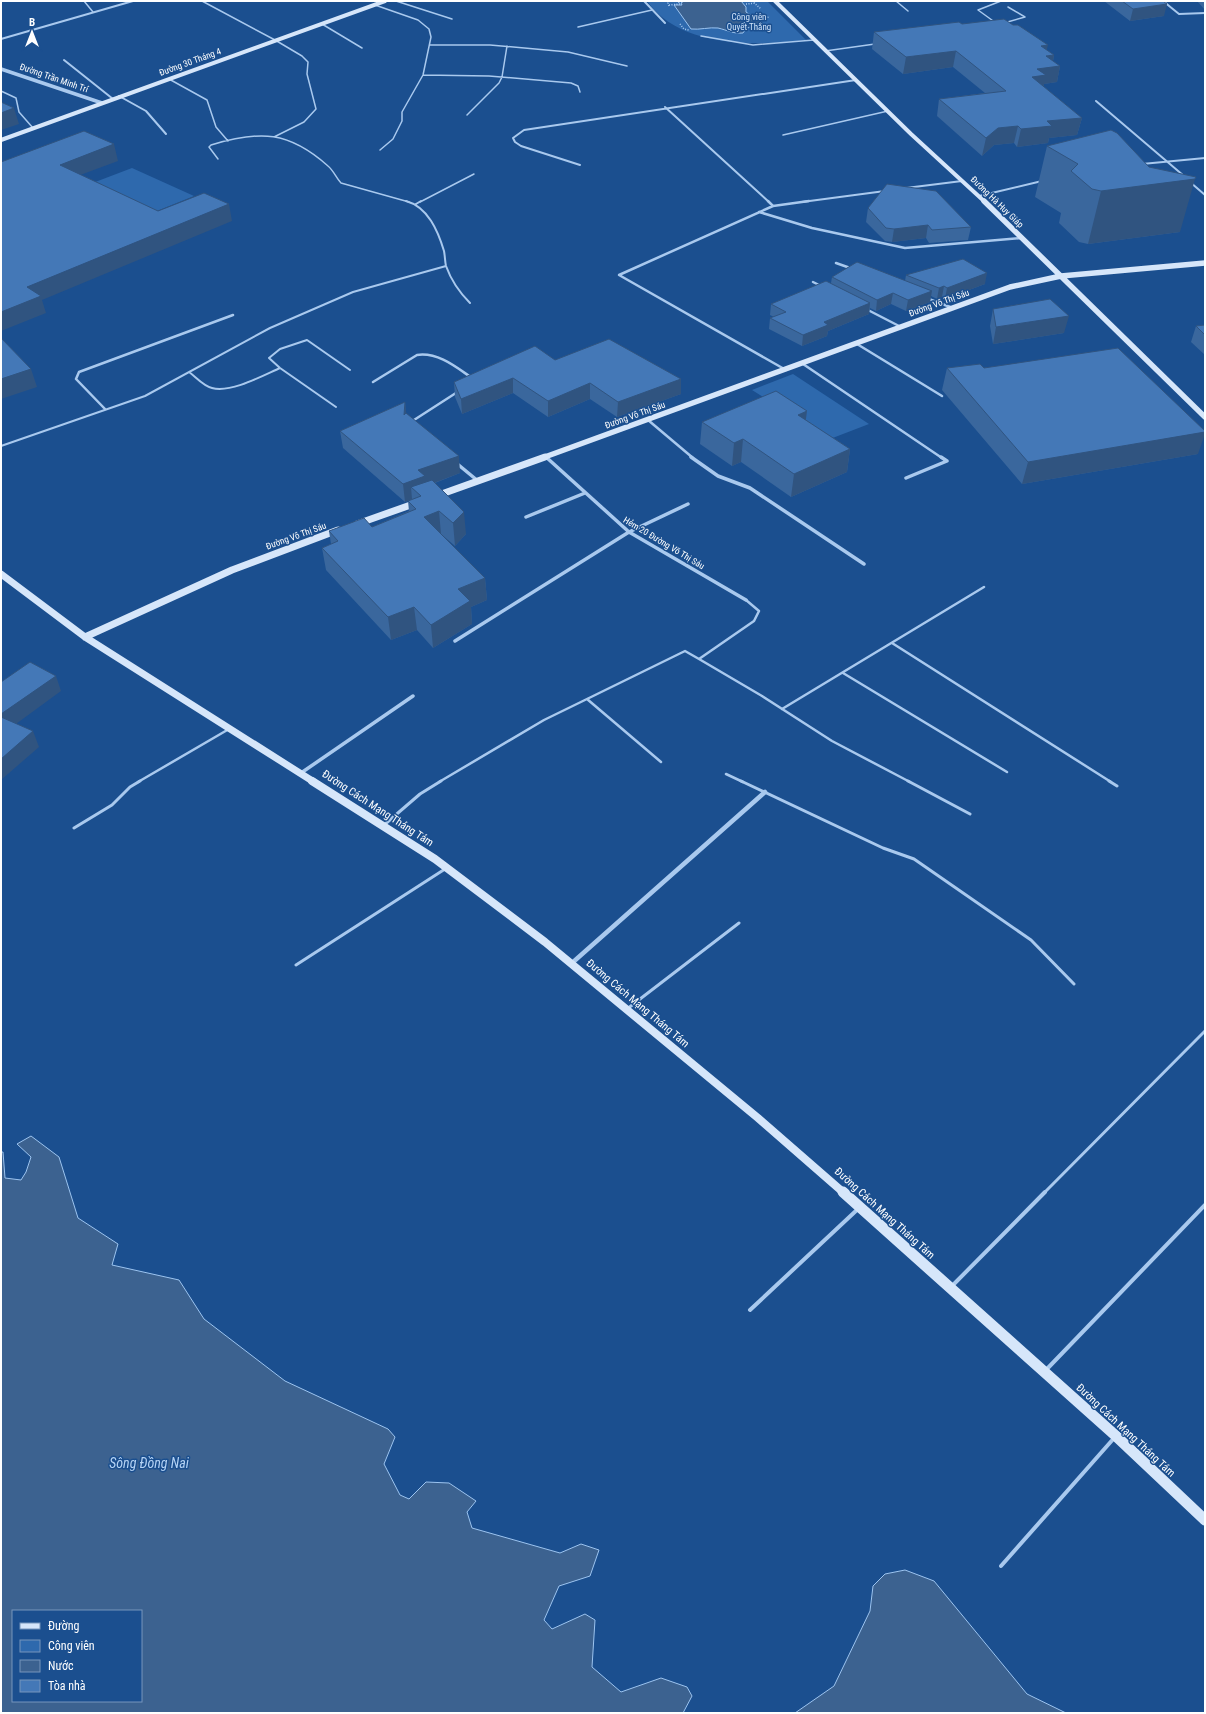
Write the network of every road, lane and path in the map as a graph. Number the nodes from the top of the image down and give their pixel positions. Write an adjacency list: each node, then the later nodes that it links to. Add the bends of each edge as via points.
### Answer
1 (84, 1): 19 (lane)
2 (133, 1): 19 (street)
3 (202, 1): 29 (lane)
4 (385, 1): 14 (main road, Đường 30 Tháng 4)
5 (396, 1): 21 (lane)
6 (644, 1): 17 (street)
7 (678, 1): 15 (path, via 680,4)
8 (775, 1): 30 (main road, Đường Hà Huy Giáp)
9 (896, 1): 18 (lane)
10 (1002, 1): 24 (lane, via 978,10)
11 (1163, 1): 20 (street, via 1179,14)
12 (758, 3): 13 (path)
13 (746, 4)
14 (375, 5): 23 (main road, Đường 30 Tháng 4); 32 (lane, via 418,20 431,32)
15 (669, 5)
16 (1008, 7): 24 (lane, via 1025,17)
17 (652, 10): 22 (street); 26 (lane)
18 (908, 11)
19 (93, 12): 28 (street)
20 (1205, 13)
21 (452, 19)
22 (665, 23)
23 (322, 24): 29 (main road, Đường 30 Tháng 4); 34 (lane)
24 (998, 24): 25 (lane, via 1000,25)
25 (992, 26)
26 (578, 27)
27 (701, 36): 30 (lane, via 753,45)
28 (1, 39)
29 (276, 40): 41 (main road, Đường 30 Tháng 4); 55 (lane, via 308,62 308,74 316,109 309,119)
30 (814, 40): 35 (main road, Đường Hà Huy Giáp)
31 (878, 43): 35 (lane)
32 (430, 46): 33 (lane); 39 (lane)
33 (507, 46): 37 (lane, via 579,54); 40 (lane)
34 (362, 48)
35 (825, 51): 42 (main road, Đường Hà Huy Giáp)
36 (64, 60): 46 (street)
37 (627, 66)
38 (1, 68): 48 (street, Đường Trần Minh Trí)
39 (423, 76): 40 (lane); 58 (lane, via 402,112 402,122 393,139)
40 (502, 77): 44 (lane, via 572,83 578,86); 51 (lane)
41 (169, 78): 45 (main road, Đường 30 Tháng 4); 57 (lane, via 207,100 216,127)
42 (856, 80): 49 (street); 50 (main road, Đường Hà Huy Giáp)
43 (1, 91): 52 (lane, via 16,98 19,112)
44 (580, 92)
45 (119, 96): 46 (main road, Đường 30 Tháng 4); 53 (street, via 146,111)
46 (112, 99): 48 (main road, Đường 30 Tháng 4)
47 (1096, 101): 61 (street)
48 (102, 103): 52 (main road, Đường 30 Tháng 4)
49 (666, 107): 62 (street, via 524,130 513,138 521,146); 72 (street)
50 (888, 111): 54 (lane); 66 (main road, Đường Hà Huy Giáp)
51 (467, 115)
52 (33, 128): 56 (main road, Đường 30 Tháng 4)
53 (166, 134)
54 (783, 135)
55 (274, 137): 57 (lane); 71 (lane, via 286,138 298,144 334,172 341,183)
56 (1, 140)
57 (228, 141): 60 (lane, via 210,145)
58 (380, 150)
59 (1205, 158): 61 (street)
60 (218, 159)
61 (1167, 162): 63 (street); 69 (street)
62 (580, 165)
63 (1137, 165)
64 (474, 174): 71 (lane)
65 (1047, 180): 70 (street)
66 (962, 181): 67 (street); 70 (main road, Đường Hà Huy Giáp)
67 (906, 188)
68 (890, 190): 72 (street)
69 (1205, 195)
70 (979, 196): 74 (main road, Đường Hà Huy Giáp)
71 (416, 204): 77 (lane, via 428,216 438,233)
72 (773, 206): 73 (street)
73 (758, 212): 74 (street, via 812,228 905,248); 92 (street, via 620,275)
74 (1022, 238): 79 (main road, Đường Hà Huy Giáp)
75 (836, 263): 78 (street)
76 (1205, 263): 79 (main road, Đường Võ Thị Sáu)
77 (446, 266): 83 (lane, via 461,294); 93 (lane, via 353,292 284,322)
78 (857, 271)
79 (1061, 276): 85 (main road, Đường Võ Thị Sáu, via 1018,284); 100 (main road, Đường Hà Huy Giáp)
80 (813, 282): 81 (street)
81 (827, 289)
82 (920, 295): 85 (street)
83 (470, 303)
84 (863, 307): 87 (street)
85 (953, 308): 87 (main road, Đường Võ Thị Sáu)
86 (233, 315): 99 (street, via 79,372 76,379)
87 (901, 327): 88 (main road, Đường Võ Thị Sáu)
88 (857, 344): 89 (main road, Đường Võ Thị Sáu); 97 (street)
89 (803, 364): 92 (main road, Đường Võ Thị Sáu); 106 (street, via 947,461)
90 (280, 368): 91 (lane, via 269,358 271,354 307,340); 93 (lane, via 217,389 208,386); 98 (lane)
91 (350, 370)
92 (786, 370): 101 (main road, Đường Võ Thị Sáu)
93 (189, 372): 99 (lane, via 145,396)
94 (373, 382): 95 (street, via 424,353 438,358)
95 (476, 382)
96 (462, 390): 102 (street, via 414,420)
97 (942, 396)
98 (336, 407)
99 (105, 409): 103 (lane)
100 (1205, 417)
101 (648, 420): 104 (main road, Đường Võ Thị Sáu); 114 (street, via 701,465 718,476 750,488)
102 (413, 427)
103 (1, 446)
104 (546, 457): 107 (main road, Đường Võ Thị Sáu); 108 (street, Hẻm 20 Đường Võ Thị Sáu)
105 (452, 459): 107 (street)
106 (906, 478)
107 (478, 481): 111 (main road, Đường Võ Thị Sáu)
108 (585, 493): 110 (street); 113 (street, Hẻm 20 Đường Võ Thị Sáu)
109 (688, 504): 113 (street)
110 (526, 517)
111 (352, 526)
112 (344, 528): 118 (main road, Đường Võ Thị Sáu, via 210,579)
113 (629, 532): 117 (street, Hẻm 20 Đường Võ Thị Sáu); 119 (street)
114 (864, 564)
115 (1, 574): 118 (main road, Đường Cách Mạng Tháng Tám)
116 (984, 587): 120 (lane)
117 (746, 600): 121 (lane, via 759,611 754,621)
118 (85, 637): 126 (main road, Đường Cách Mạng Tháng Tám)
119 (455, 642)
120 (892, 643): 122 (lane); 131 (lane)
121 (699, 660): 124 (lane, via 685,651); 125 (lane)
122 (843, 673): 125 (lane); 128 (lane)
123 (413, 696): 129 (street)
124 (587, 699): 127 (lane); 134 (lane, via 484,754 420,794)
125 (782, 709): 133 (lane, via 832,741)
126 (230, 728): 129 (main road, Đường Cách Mạng Tháng Tám); 135 (lane, via 130,788 112,805)
127 (661, 762)
128 (1007, 772)
129 (301, 773): 134 (main road, Đường Cách Mạng Tháng Tám)
130 (726, 774): 132 (lane)
131 (1117, 786)
132 (765, 792): 138 (street); 140 (lane, via 883,848 914,859 1030,940)
133 (970, 814)
134 (384, 825): 136 (main road, Đường Cách Mạng Tháng Tám)
135 (74, 828)
136 (447, 868): 138 (main road, Đường Cách Mạng Tháng Tám); 139 (lane)
137 (739, 923): 141 (lane)
138 (572, 963): 141 (main road, Đường Cách Mạng Tháng Tám)
139 (296, 965)
140 (1074, 984)
141 (627, 1009): 144 (main road, Đường Cách Mạng Tháng Tám)
142 (1205, 1030): 145 (lane)
143 (1205, 1205): 147 (lane)
144 (860, 1207): 145 (main road, Đường Cách Mạng Tháng Tám); 146 (lane)
145 (950, 1288): 147 (main road, Đường Cách Mạng Tháng Tám)
146 (750, 1310)
147 (1045, 1371): 148 (main road, Đường Cách Mạng Tháng Tám)
148 (1116, 1436): 149 (main road, Đường Cách Mạng Tháng Tám); 150 (lane)
149 (1205, 1520)
150 (1001, 1566)

